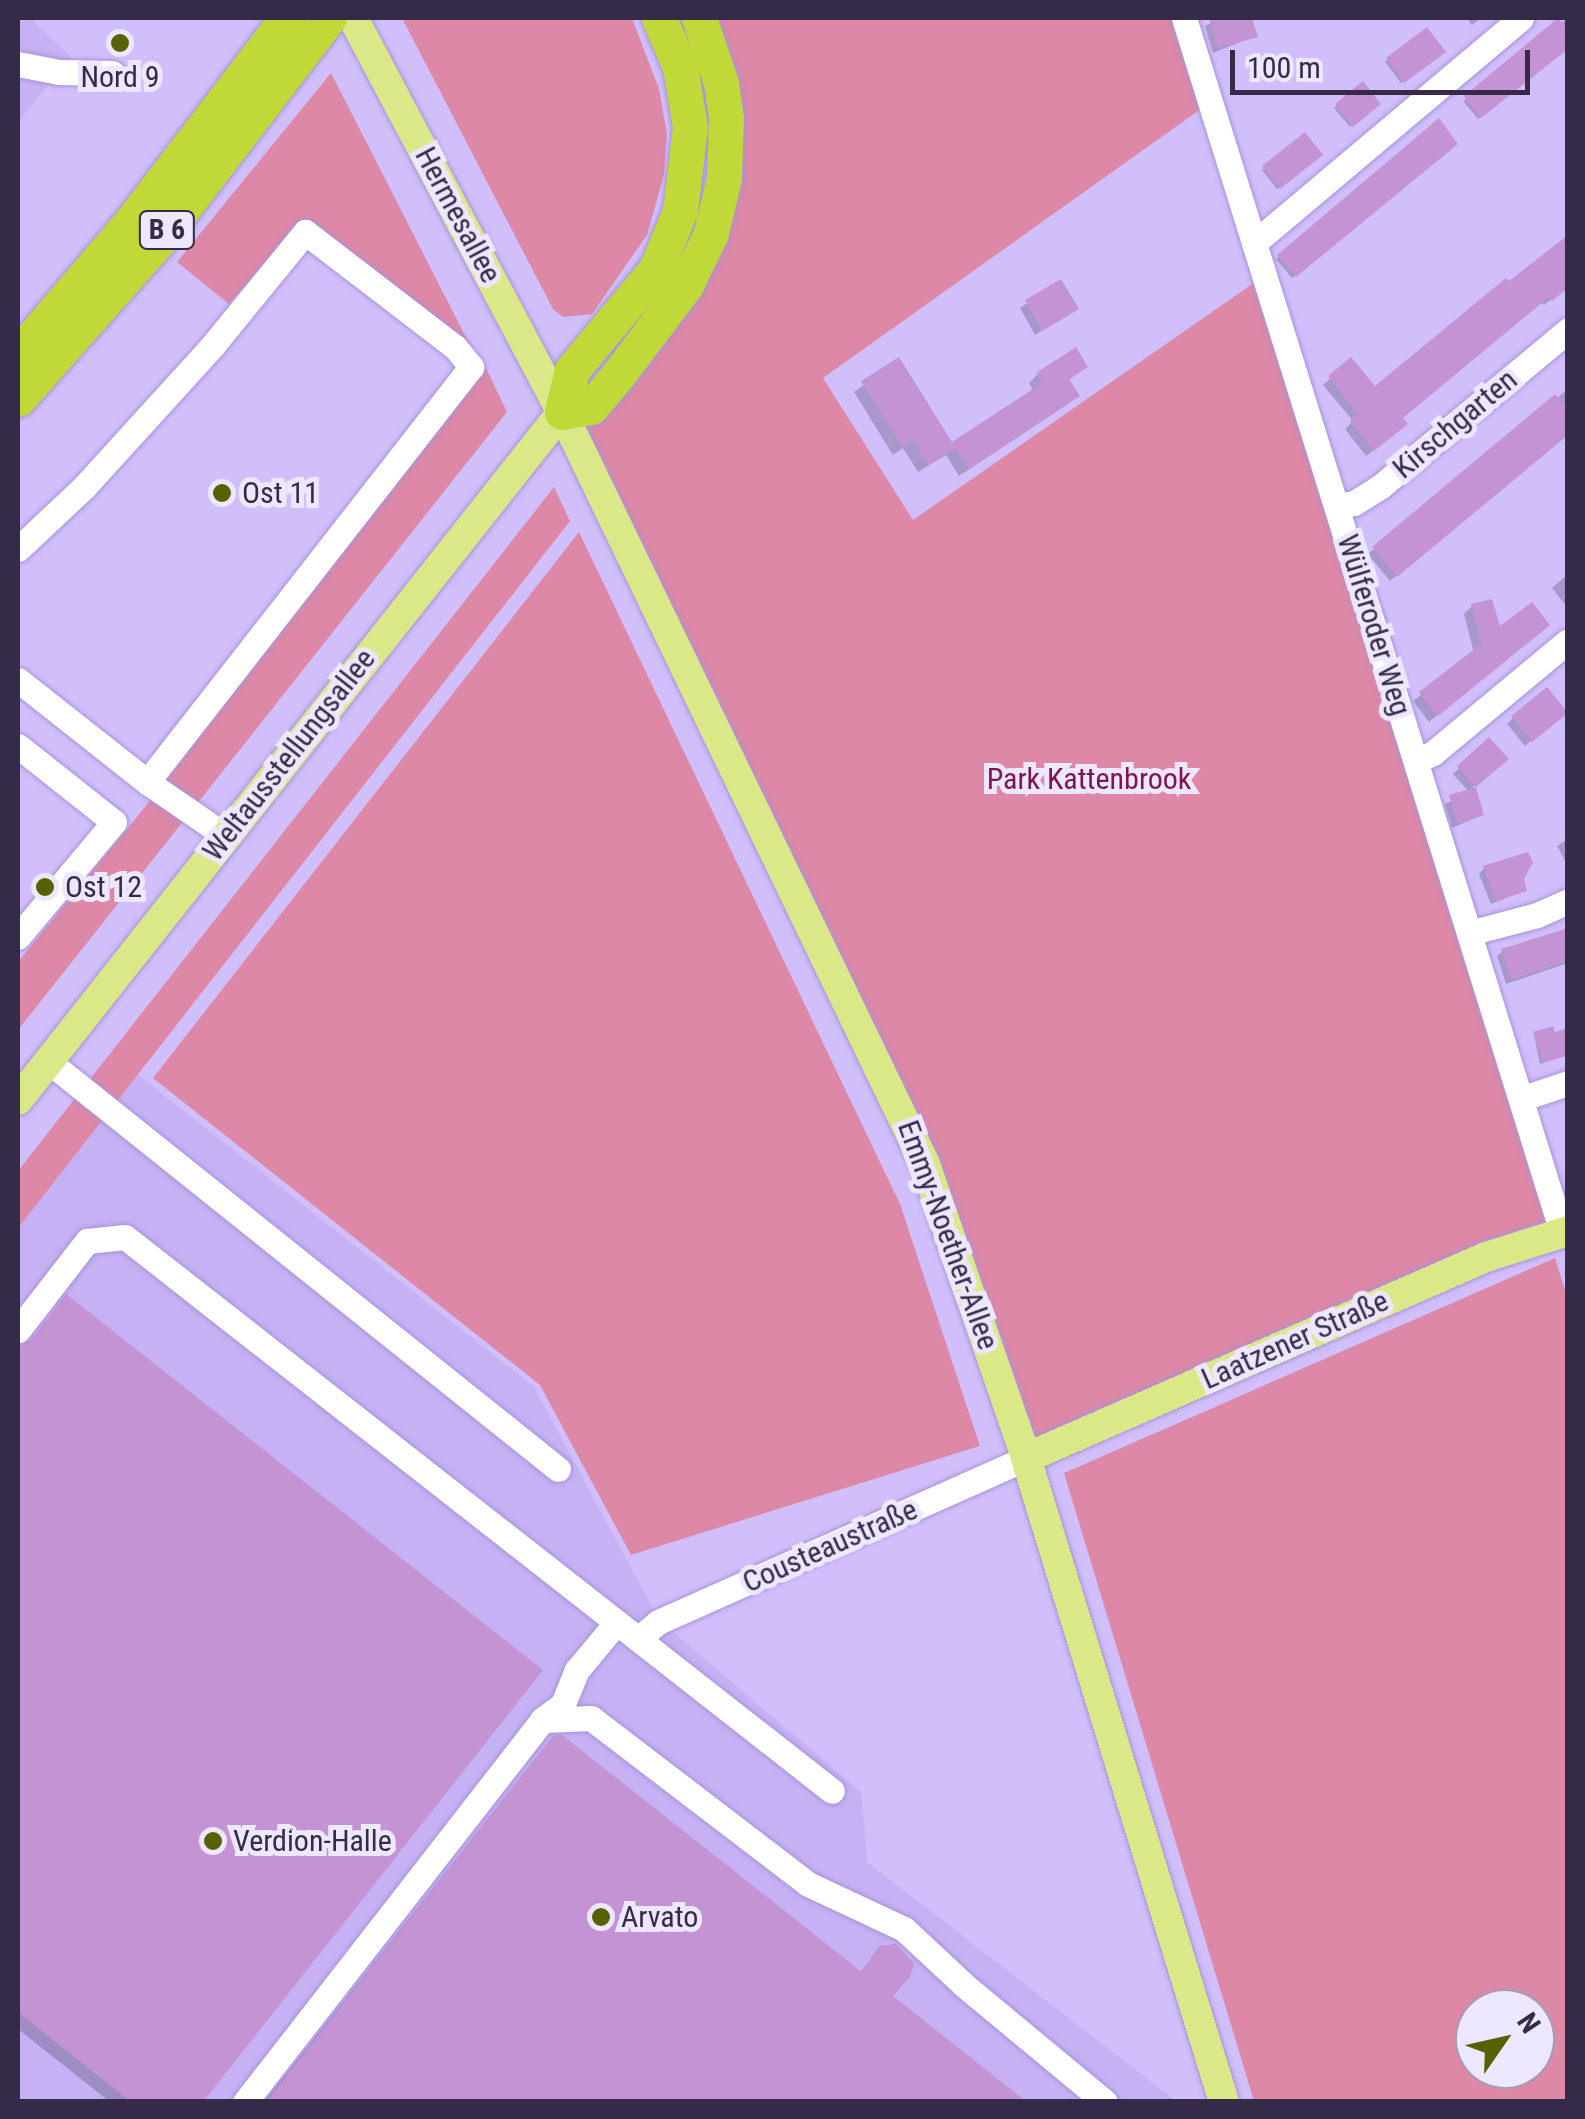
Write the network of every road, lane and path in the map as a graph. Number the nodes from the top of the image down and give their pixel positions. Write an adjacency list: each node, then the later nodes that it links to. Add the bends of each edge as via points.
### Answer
1 (286, 18): 12 (highway, B 6, via 134,218)
2 (330, 18): 13 (highway, B 6, via 159,240)
3 (354, 18): 14 (main road, Hermesallee)
4 (659, 18): 14 (highway, via 680,67 690,126 680,211 656,269 572,370)
5 (699, 18): 14 (highway, via 726,118 724,178 711,233 686,285 618,375 591,407)
6 (1184, 18): 10 (street, Wülferoder Weg)
7 (1521, 18): 10 (street)
8 (18, 64): 9 (street)
9 (112, 73)
10 (1254, 243): 15 (street, Wülferoder Weg)
11 (1568, 330): 15 (street, Kirschgarten, via 1381,486 1354,504)
12 (18, 354)
13 (18, 399)
14 (562, 412): 22 (main road, Weltausstellungsallee); 32 (main road, Emmy-Noether-Allee, via 918,1146)
15 (1336, 506): 20 (street, Wülferoder Weg)
16 (18, 549): 21 (street, via 214,344 305,232 455,346 471,367)
17 (1568, 641): 20 (street, via 1434,753)
18 (18, 680): 21 (street)
19 (18, 746): 25 (street, via 114,822)
20 (1416, 760): 24 (street, Wülferoder Weg)
21 (147, 782): 22 (street)
22 (226, 836): 26 (main road, Weltausstellungsallee)
23 (1568, 900): 24 (street)
24 (1469, 933): 28 (street, Wülferoder Weg)
25 (18, 937)
26 (48, 1061): 29 (main road, Weltausstellungsallee); 33 (street)
27 (1568, 1082): 28 (street)
28 (1523, 1098): 30 (street, Wülferoder Weg)
29 (18, 1100)
30 (1565, 1232): 32 (main road, Laatzener Straße, via 1486,1257)
31 (18, 1330): 34 (street, via 87,1241 125,1237)
32 (1026, 1458): 35 (street, Cousteaustraße, via 658,1622); 40 (main road, Emmy-Noether-Allee)
33 (558, 1469)
34 (617, 1622): 35 (street); 36 (street, via 578,1670 563,1704)
35 (638, 1639): 37 (street)
36 (542, 1720): 38 (street); 39 (street, via 591,1718 808,1884 904,1929)
37 (832, 1791)
38 (244, 2102)
39 (1105, 2102)
40 (1224, 2102)

